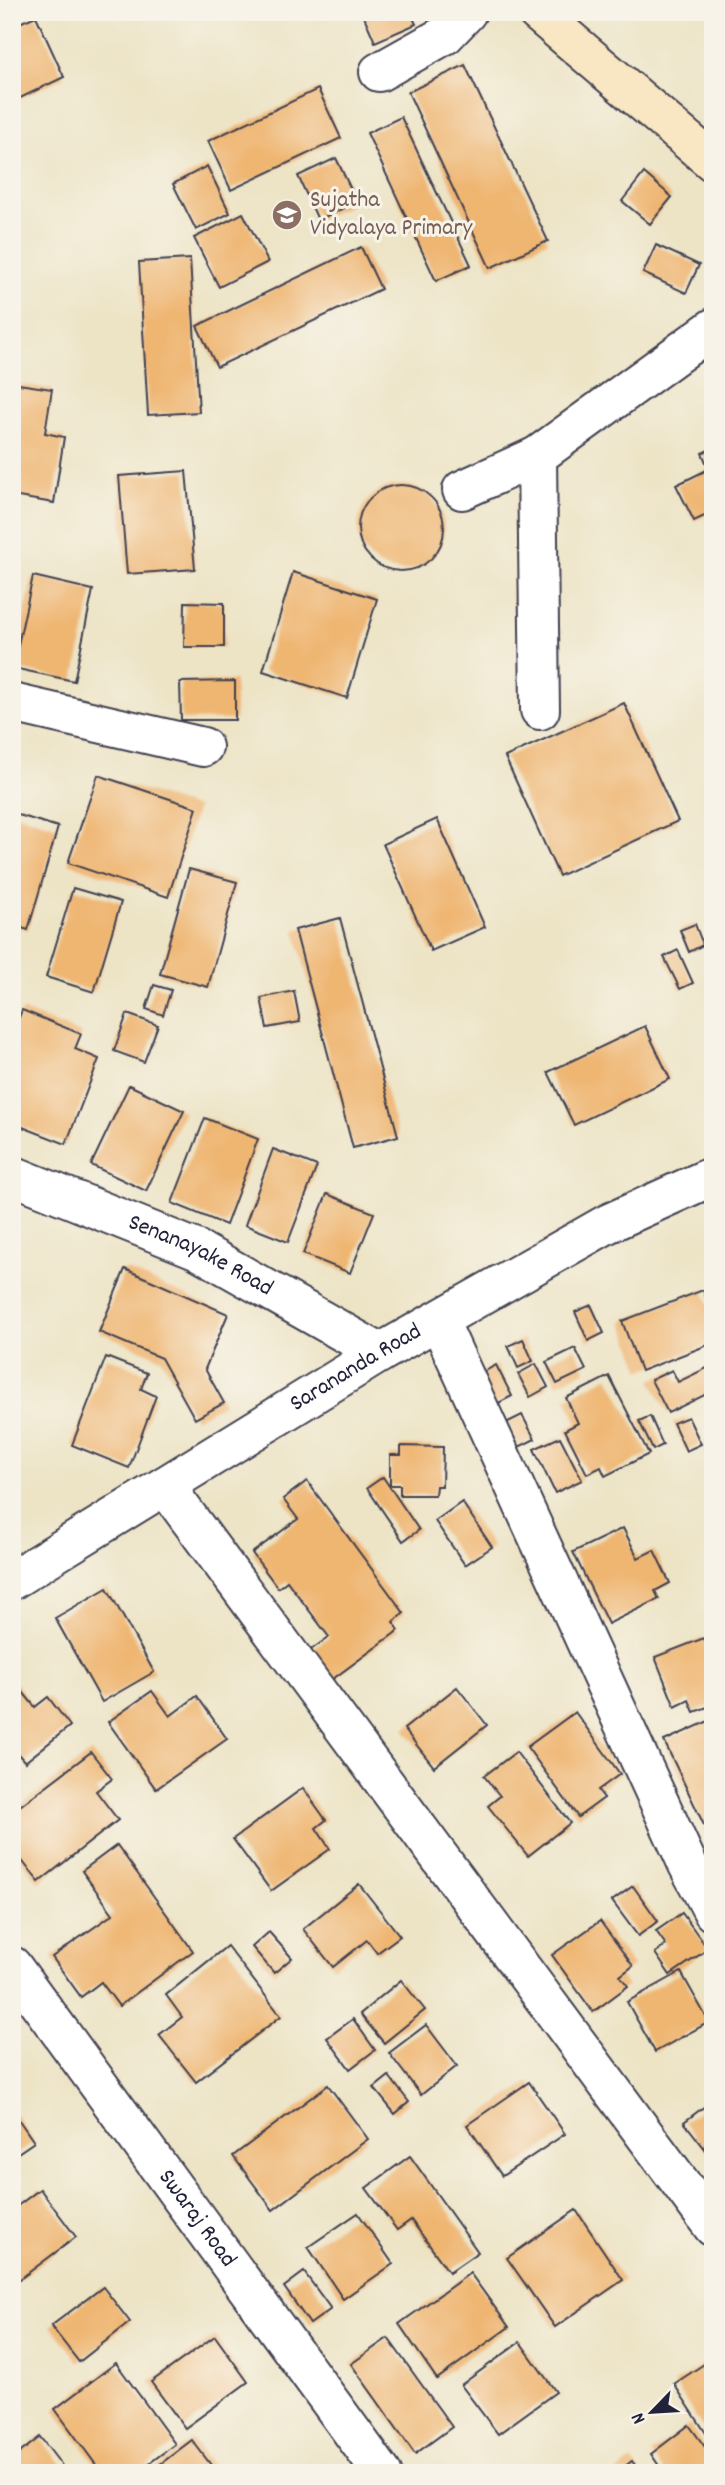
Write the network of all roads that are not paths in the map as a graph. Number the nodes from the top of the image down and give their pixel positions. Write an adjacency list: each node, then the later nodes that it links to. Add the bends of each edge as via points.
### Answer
1 (467, 12): 3 (street, via 445,35)
2 (537, 12): 4 (street)
3 (379, 72)
4 (713, 162)
5 (713, 328): 6 (street)
6 (537, 456): 7 (street); 9 (street)
7 (462, 490)
8 (12, 703): 10 (street)
9 (540, 710)
10 (204, 747)
11 (12, 1175): 14 (street, Senanayake Road, via 196,1249)
12 (713, 1176): 13 (street, Sarananda Road, via 607,1224)
13 (439, 1321): 14 (street, Sarananda Road); 17 (street)
14 (380, 1353): 15 (street, Sarananda Road)
15 (165, 1486): 16 (street, Sarananda Road); 19 (street)
16 (12, 1580)
17 (713, 1912)
18 (12, 1966): 20 (street, Swaraj Road)
19 (713, 2227)
20 (382, 2473)

